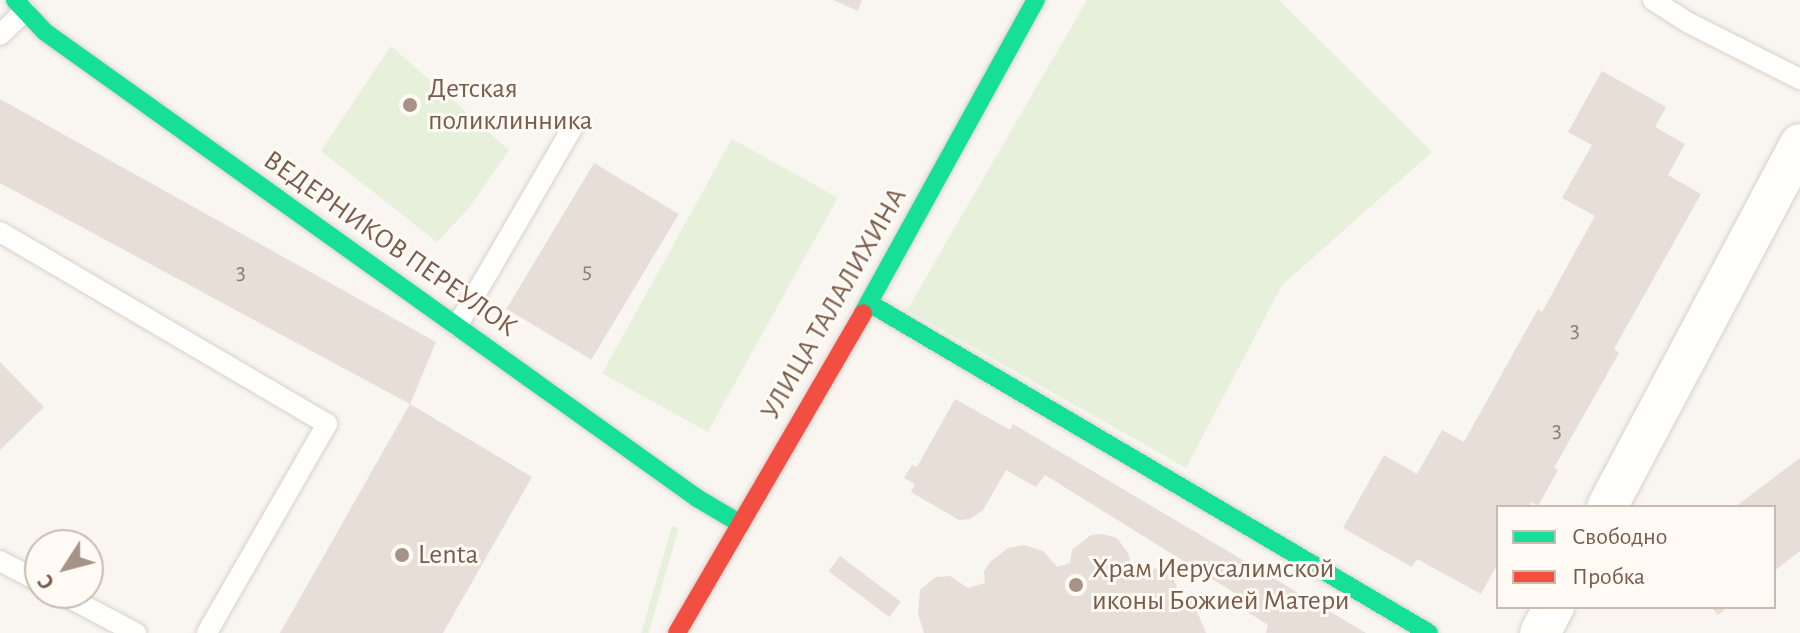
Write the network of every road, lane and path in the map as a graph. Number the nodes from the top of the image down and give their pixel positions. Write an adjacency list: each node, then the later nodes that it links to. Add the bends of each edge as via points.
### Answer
1 (1036, 0): 9 (street, УЛИЦА ТАЛАЛИХИНА)
2 (1653, 0): 5 (lane)
3 (20, 6): 4 (lane); 10 (street, ВЕДЕРНИКОВ ПЕРЕУЛОК, via 54,39)
4 (0, 35)
5 (1800, 79)
6 (573, 127): 10 (lane)
7 (1800, 144): 11 (street)
8 (0, 232): 18 (lane, via 327,424)
9 (869, 303): 12 (street, УЛИЦА ТАЛАЛИХИНА); 20 (street)
10 (457, 326): 12 (street, ВЕДЕРНИКОВ ПЕРЕУЛОК)
11 (1608, 505)
12 (741, 524): 19 (street, УЛИЦА ТАЛАЛИХИНА)
13 (0, 561): 14 (lane)
14 (24, 574)
15 (90, 609): 17 (lane)
16 (1553, 609): 21 (street)
17 (136, 633)
18 (207, 633)
19 (677, 633)
20 (1429, 633)
21 (1540, 633)

